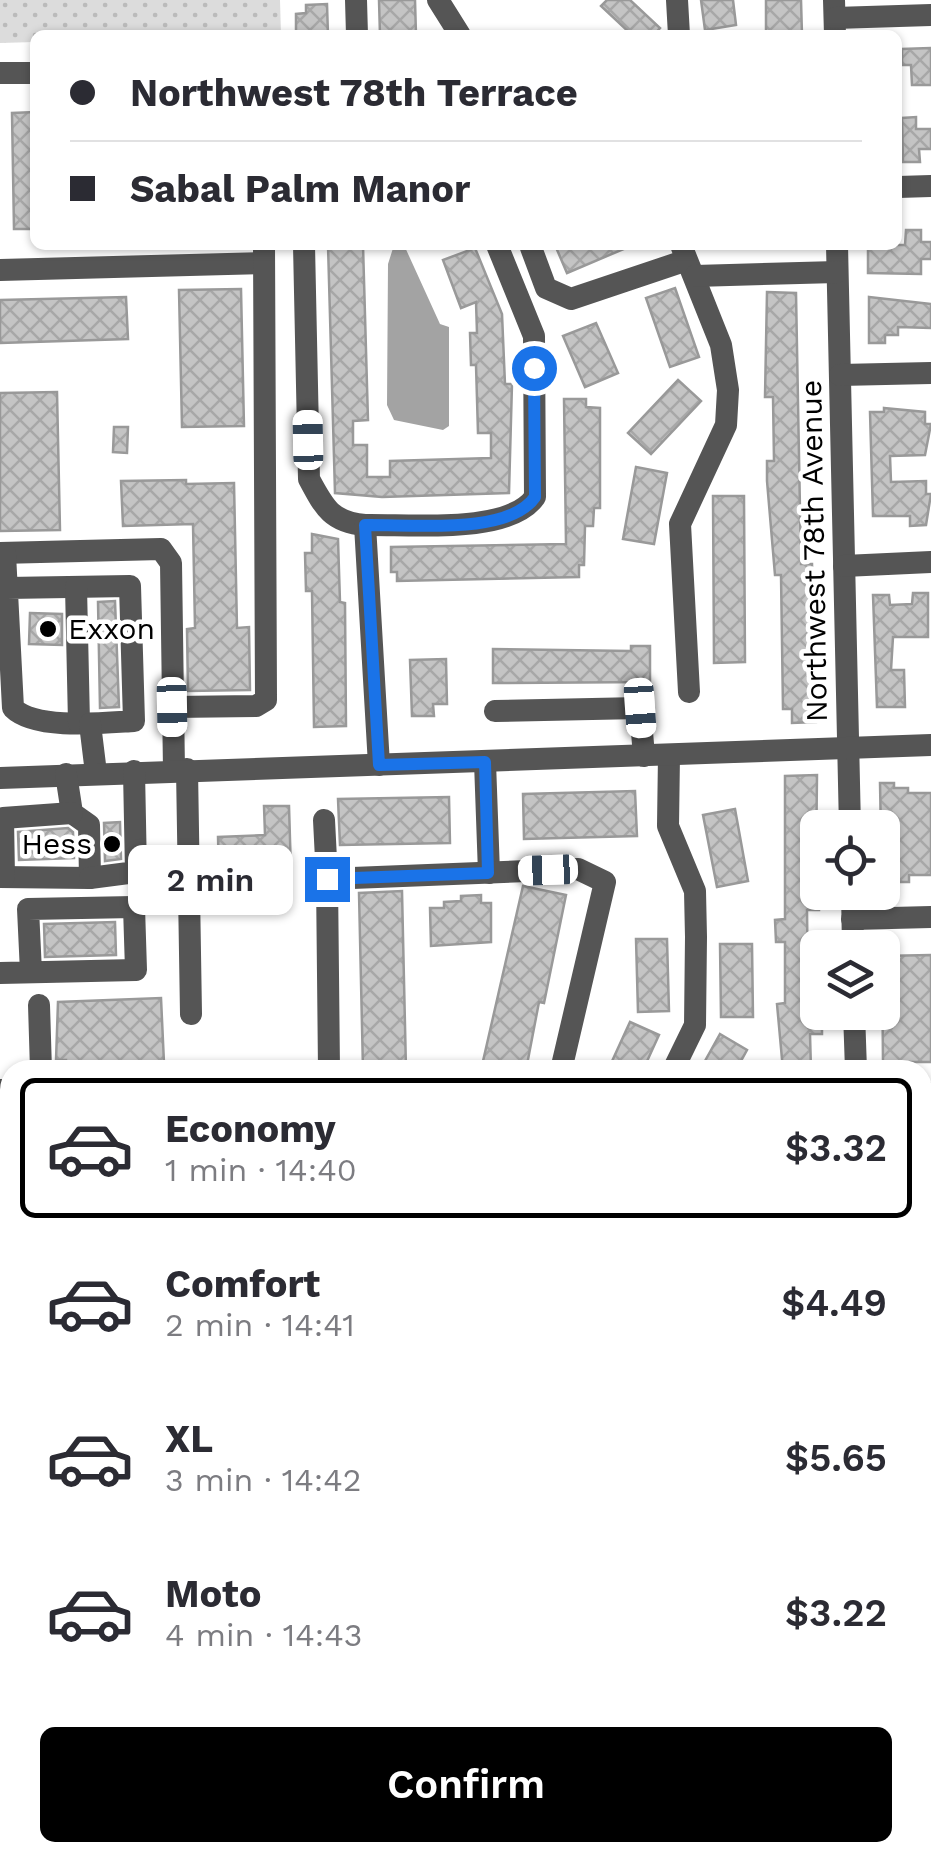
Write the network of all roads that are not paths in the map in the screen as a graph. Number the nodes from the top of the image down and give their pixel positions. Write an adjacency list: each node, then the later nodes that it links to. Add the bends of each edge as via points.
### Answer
1 (356, 0): 6 (street)
2 (438, 0): 7 (street)
3 (677, 0): 8 (street)
4 (931, 16): 5 (street)
5 (835, 18)
6 (357, 30)
7 (457, 30)
8 (679, 30)
9 (30, 72): 10 (street)
10 (0, 73)
11 (931, 186): 12 (street)
12 (902, 187)
13 (304, 250): 23 (street, via 309,478 326,511 343,523)
14 (499, 250): 23 (street, via 534,336 535,497 525,512 502,521)
15 (532, 250): 18 (street, via 546,288 571,299)
16 (837, 250): 20 (street, Northwest 78th Avenue)
17 (264, 254): 19 (street); 31 (street, via 266,700 256,706)
18 (686, 261): 20 (street); 30 (street, via 721,345 728,390 726,425 680,524)
19 (0, 270)
20 (837, 272): 22 (street, Northwest 78th Avenue)
21 (931, 373): 22 (street)
22 (840, 375): 26 (street, Northwest 78th Avenue)
23 (365, 525): 39 (street)
24 (3, 554): 28 (street); 31 (street, via 161,549 171,563)
25 (931, 562): 26 (street)
26 (844, 566): 35 (street, Northwest 78th Avenue)
27 (76, 587): 28 (street); 33 (street); 33 (street, via 130,586 134,721)
28 (8, 588): 29 (street)
29 (5, 638): 33 (street, via 12,708 23,718)
30 (689, 692)
31 (172, 707): 40 (street)
32 (495, 711): 37 (street, via 640,708)
33 (85, 723): 42 (street)
34 (931, 746): 35 (street)
35 (849, 748): 36 (street); 45 (street, Northwest 78th Avenue)
36 (669, 755): 37 (street); 64 (street, via 668,826 695,891 695,1025)
37 (644, 756): 38 (street)
38 (485, 762): 39 (street); 48 (street)
39 (379, 765): 40 (street)
40 (180, 770): 41 (street); 59 (street)
41 (134, 771): 42 (street); 50 (street, via 136,872)
42 (96, 773): 43 (street)
43 (66, 774): 44 (street); 46 (street)
44 (0, 778)
45 (850, 810)
46 (72, 813): 49 (street, via 3,818); 50 (street, via 89,825)
47 (324, 820): 51 (street)
48 (488, 873): 51 (street); 63 (street, via 578,869 605,882)
49 (2, 877): 50 (street)
50 (90, 878)
51 (327, 879): 62 (street)
52 (852, 910): 54 (street)
53 (931, 917): 54 (street)
54 (852, 919): 55 (street)
55 (852, 930)
56 (31, 972): 56 (street, via 136,970 134,907 28,909); 57 (street)
57 (0, 973)
58 (38, 1005): 61 (street)
59 (191, 1014)
60 (855, 1030): 65 (street)
61 (41, 1060)
62 (329, 1060)
63 (562, 1060)
64 (678, 1060)
65 (856, 1060)

